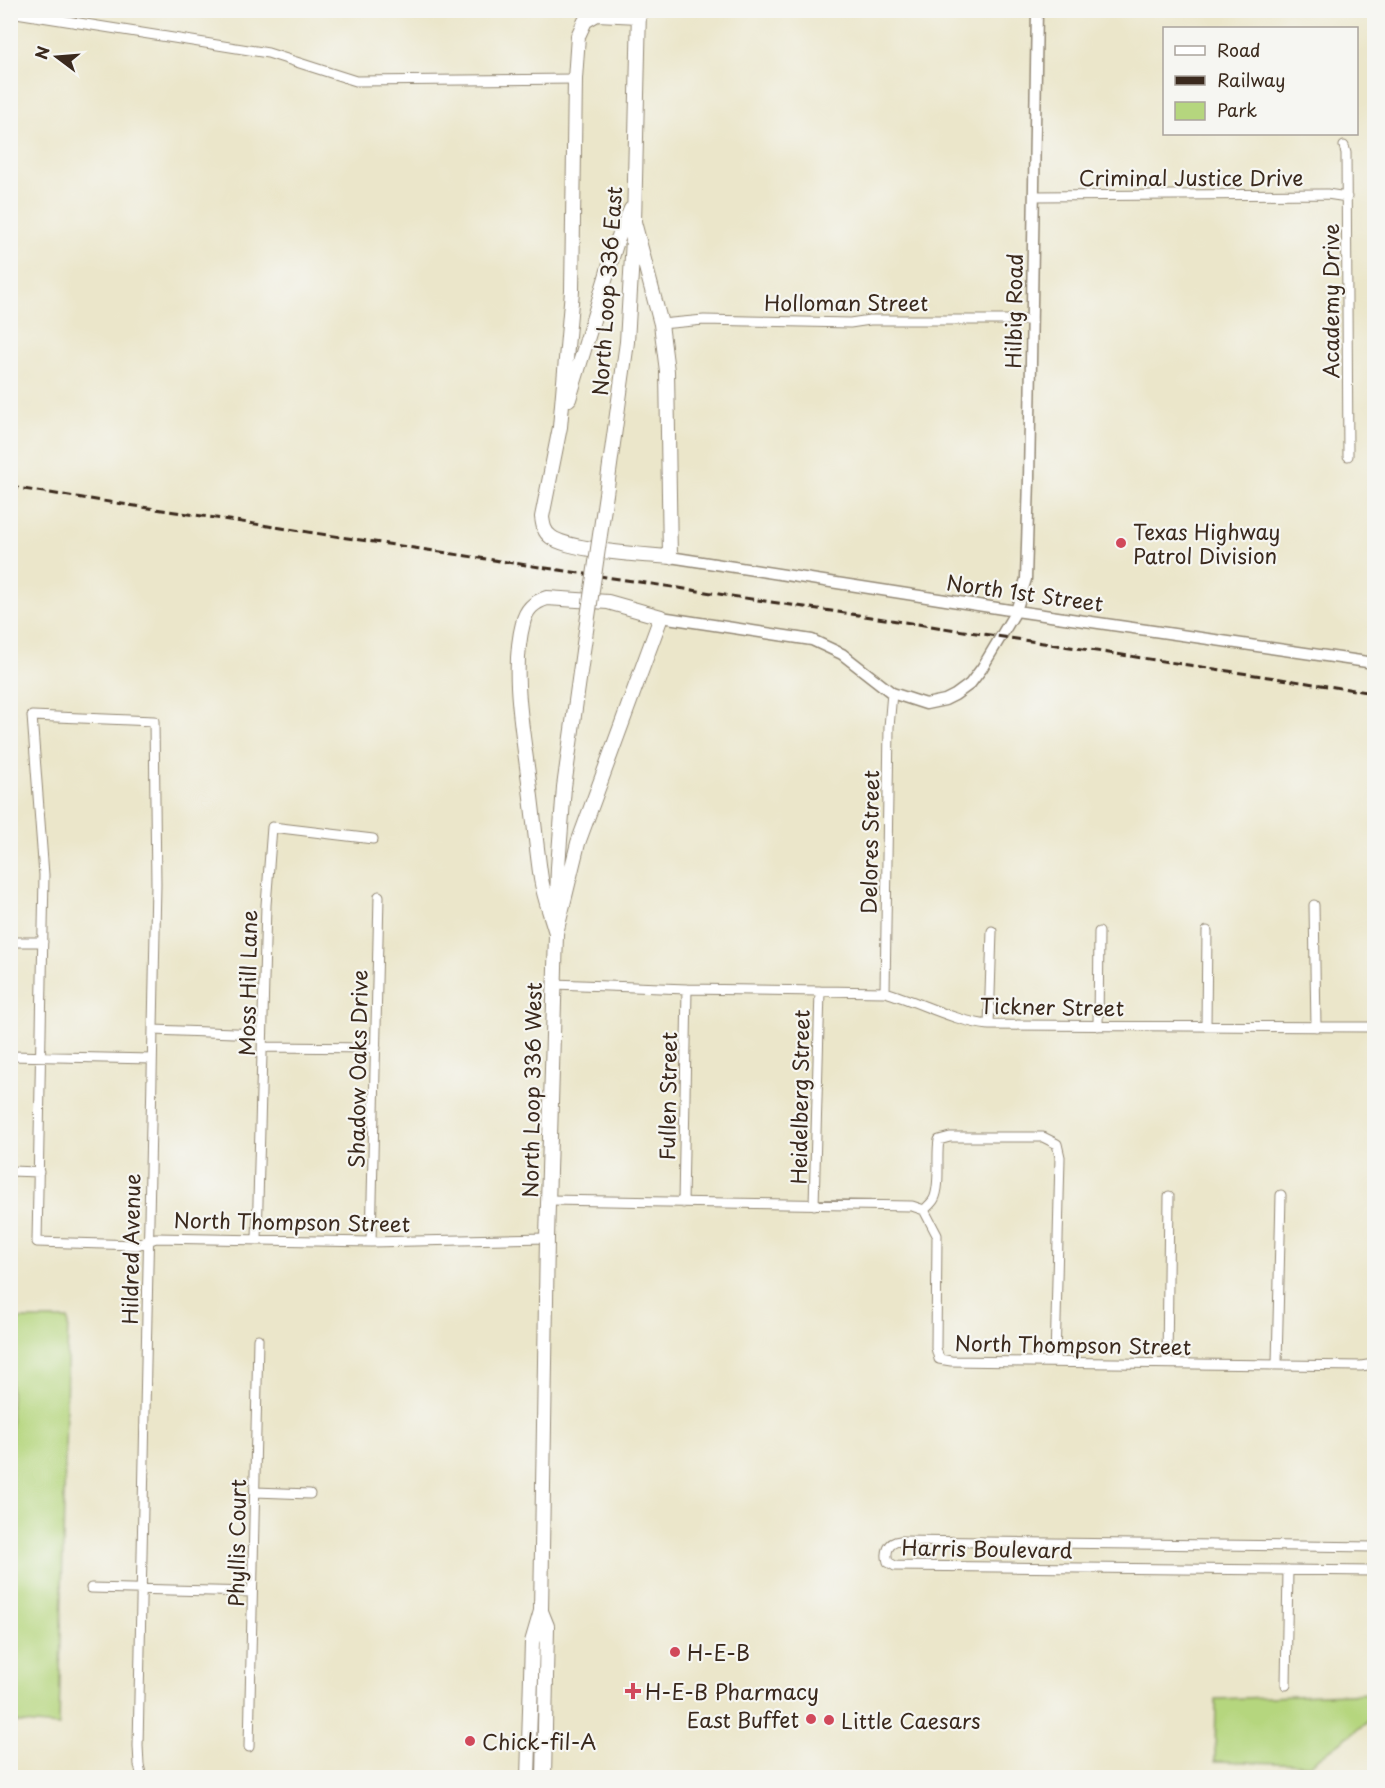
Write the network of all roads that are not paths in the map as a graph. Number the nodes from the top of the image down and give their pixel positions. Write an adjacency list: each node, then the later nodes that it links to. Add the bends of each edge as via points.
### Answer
1 (1037, 10): 6 (street, Hilbig Road)
2 (10, 12): 4 (street, via 268,53 356,81)
3 (639, 13): 4 (main road, via 597,14 585,21 576,45); 8 (main road, North Loop 336 East)
4 (575, 79): 12 (main road, via 572,291)
5 (1344, 146): 7 (street, Academy Drive)
6 (1034, 196): 7 (street, Criminal Justice Drive); 10 (street, Hilbig Road)
7 (1347, 197): 13 (street, Academy Drive)
8 (635, 202): 9 (main road, North Loop 336 East); 12 (main road, via 617,241)
9 (634, 222): 11 (main road); 15 (main road, North Loop 336 East, bridge, via 627,342)
10 (1032, 320): 11 (street, Holloman Street, via 704,320); 16 (street, Hilbig Road, via 1026,579)
11 (661, 324): 14 (main road, via 667,371)
12 (560, 426): 14 (main road, via 542,517 547,534 567,545)
13 (1348, 456)
14 (670, 557): 16 (street, North 1st Street)
15 (595, 572): 26 (main road, North Loop 336 West, bridge, via 561,813)
16 (1016, 611): 18 (street, North 1st Street); 19 (street, Hilbig Road, via 982,668 955,695 926,704)
17 (661, 617): 19 (street, via 812,640 842,654); 26 (main road, via 578,843); 26 (main road, via 608,602 547,598 537,601 523,621 521,719 542,882)
18 (1374, 663)
19 (892, 693): 32 (street, Delores Street)
20 (373, 839): 39 (street, Moss Hill Lane, via 272,827)
21 (379, 896): 41 (street, Shadow Oaks Drive)
22 (1314, 905): 36 (street)
23 (992, 931): 33 (street)
24 (1207, 931): 35 (street)
25 (1099, 932): 34 (street)
26 (556, 933): 29 (main road, North Loop 336 West)
27 (10, 942): 28 (street)
28 (43, 942): 38 (street, Hildred Avenue, via 44,875 32,716 154,721); 43 (street)
29 (554, 984): 30 (street, Tickner Street); 49 (main road, North Loop 336 West)
30 (687, 989): 31 (street, Tickner Street); 50 (street, Fullen Street)
31 (820, 991): 32 (street, Tickner Street); 51 (street, Heidelberg Street)
32 (885, 992): 33 (street, Tickner Street, via 971,1023)
33 (989, 1025): 34 (street, Tickner Street)
34 (1098, 1026): 35 (street, Tickner Street)
35 (1206, 1026): 36 (street, Tickner Street)
36 (1316, 1027): 37 (street, Tickner Street)
37 (1374, 1027)
38 (153, 1030): 39 (street); 44 (street, Hildred Avenue)
39 (261, 1034): 40 (street, Moss Hill Lane)
40 (264, 1047): 41 (street); 53 (street, Moss Hill Lane)
41 (376, 1048): 56 (street, Shadow Oaks Drive)
42 (10, 1056): 43 (street)
43 (40, 1057): 44 (street); 46 (street)
44 (152, 1059): 55 (street, Hildred Avenue)
45 (10, 1171): 46 (street)
46 (39, 1172): 55 (street, North Thompson Street, via 37,1242)
47 (1281, 1195): 60 (street)
48 (1169, 1196): 59 (street)
49 (549, 1200): 50 (street); 54 (main road, North Loop 336 West)
50 (683, 1203): 51 (street)
51 (814, 1205): 52 (street, via 912,1206)
52 (924, 1210): 58 (street, North Thompson Street, via 937,1235 939,1359); 58 (street, via 934,1201 937,1190 939,1140 1043,1137 1057,1144 1060,1157)
53 (257, 1239): 55 (street, North Thompson Street, via 156,1238); 56 (street, North Thompson Street)
54 (547, 1239): 56 (street, North Thompson Street); 70 (main road, North Loop 336 West)
55 (147, 1242): 68 (street, Hildred Avenue)
56 (371, 1242)
57 (258, 1339): 62 (street, Phyllis Court)
58 (1055, 1362): 59 (street, North Thompson Street)
59 (1167, 1363): 60 (street, North Thompson Street)
60 (1277, 1364): 61 (street, North Thompson Street)
61 (1374, 1364)
62 (255, 1492): 63 (street); 69 (street, Phyllis Court)
63 (310, 1494)
64 (1374, 1548): 65 (street, Harris Boulevard, via 894,1541 886,1555 895,1566)
65 (1288, 1570): 66 (street, Harris Boulevard); 72 (street)
66 (1374, 1571)
67 (91, 1588): 68 (street)
68 (141, 1588): 69 (street); 77 (street, Hildred Avenue, via 138,1746)
69 (252, 1592): 75 (street, Phyllis Court)
70 (541, 1611): 71 (main road, North Loop 336 West, via 532,1642); 73 (main road, North Loop 336 West, via 547,1626)
71 (531, 1672): 73 (main road, via 538,1684 537,1725); 74 (main road, North Loop 336 West)
72 (1286, 1685)
73 (545, 1731): 76 (main road, North Loop 336 West)
74 (529, 1736): 76 (main road); 78 (main road, North Loop 336 West)
75 (249, 1747)
76 (544, 1774)
77 (142, 1778)
78 (528, 1778)

